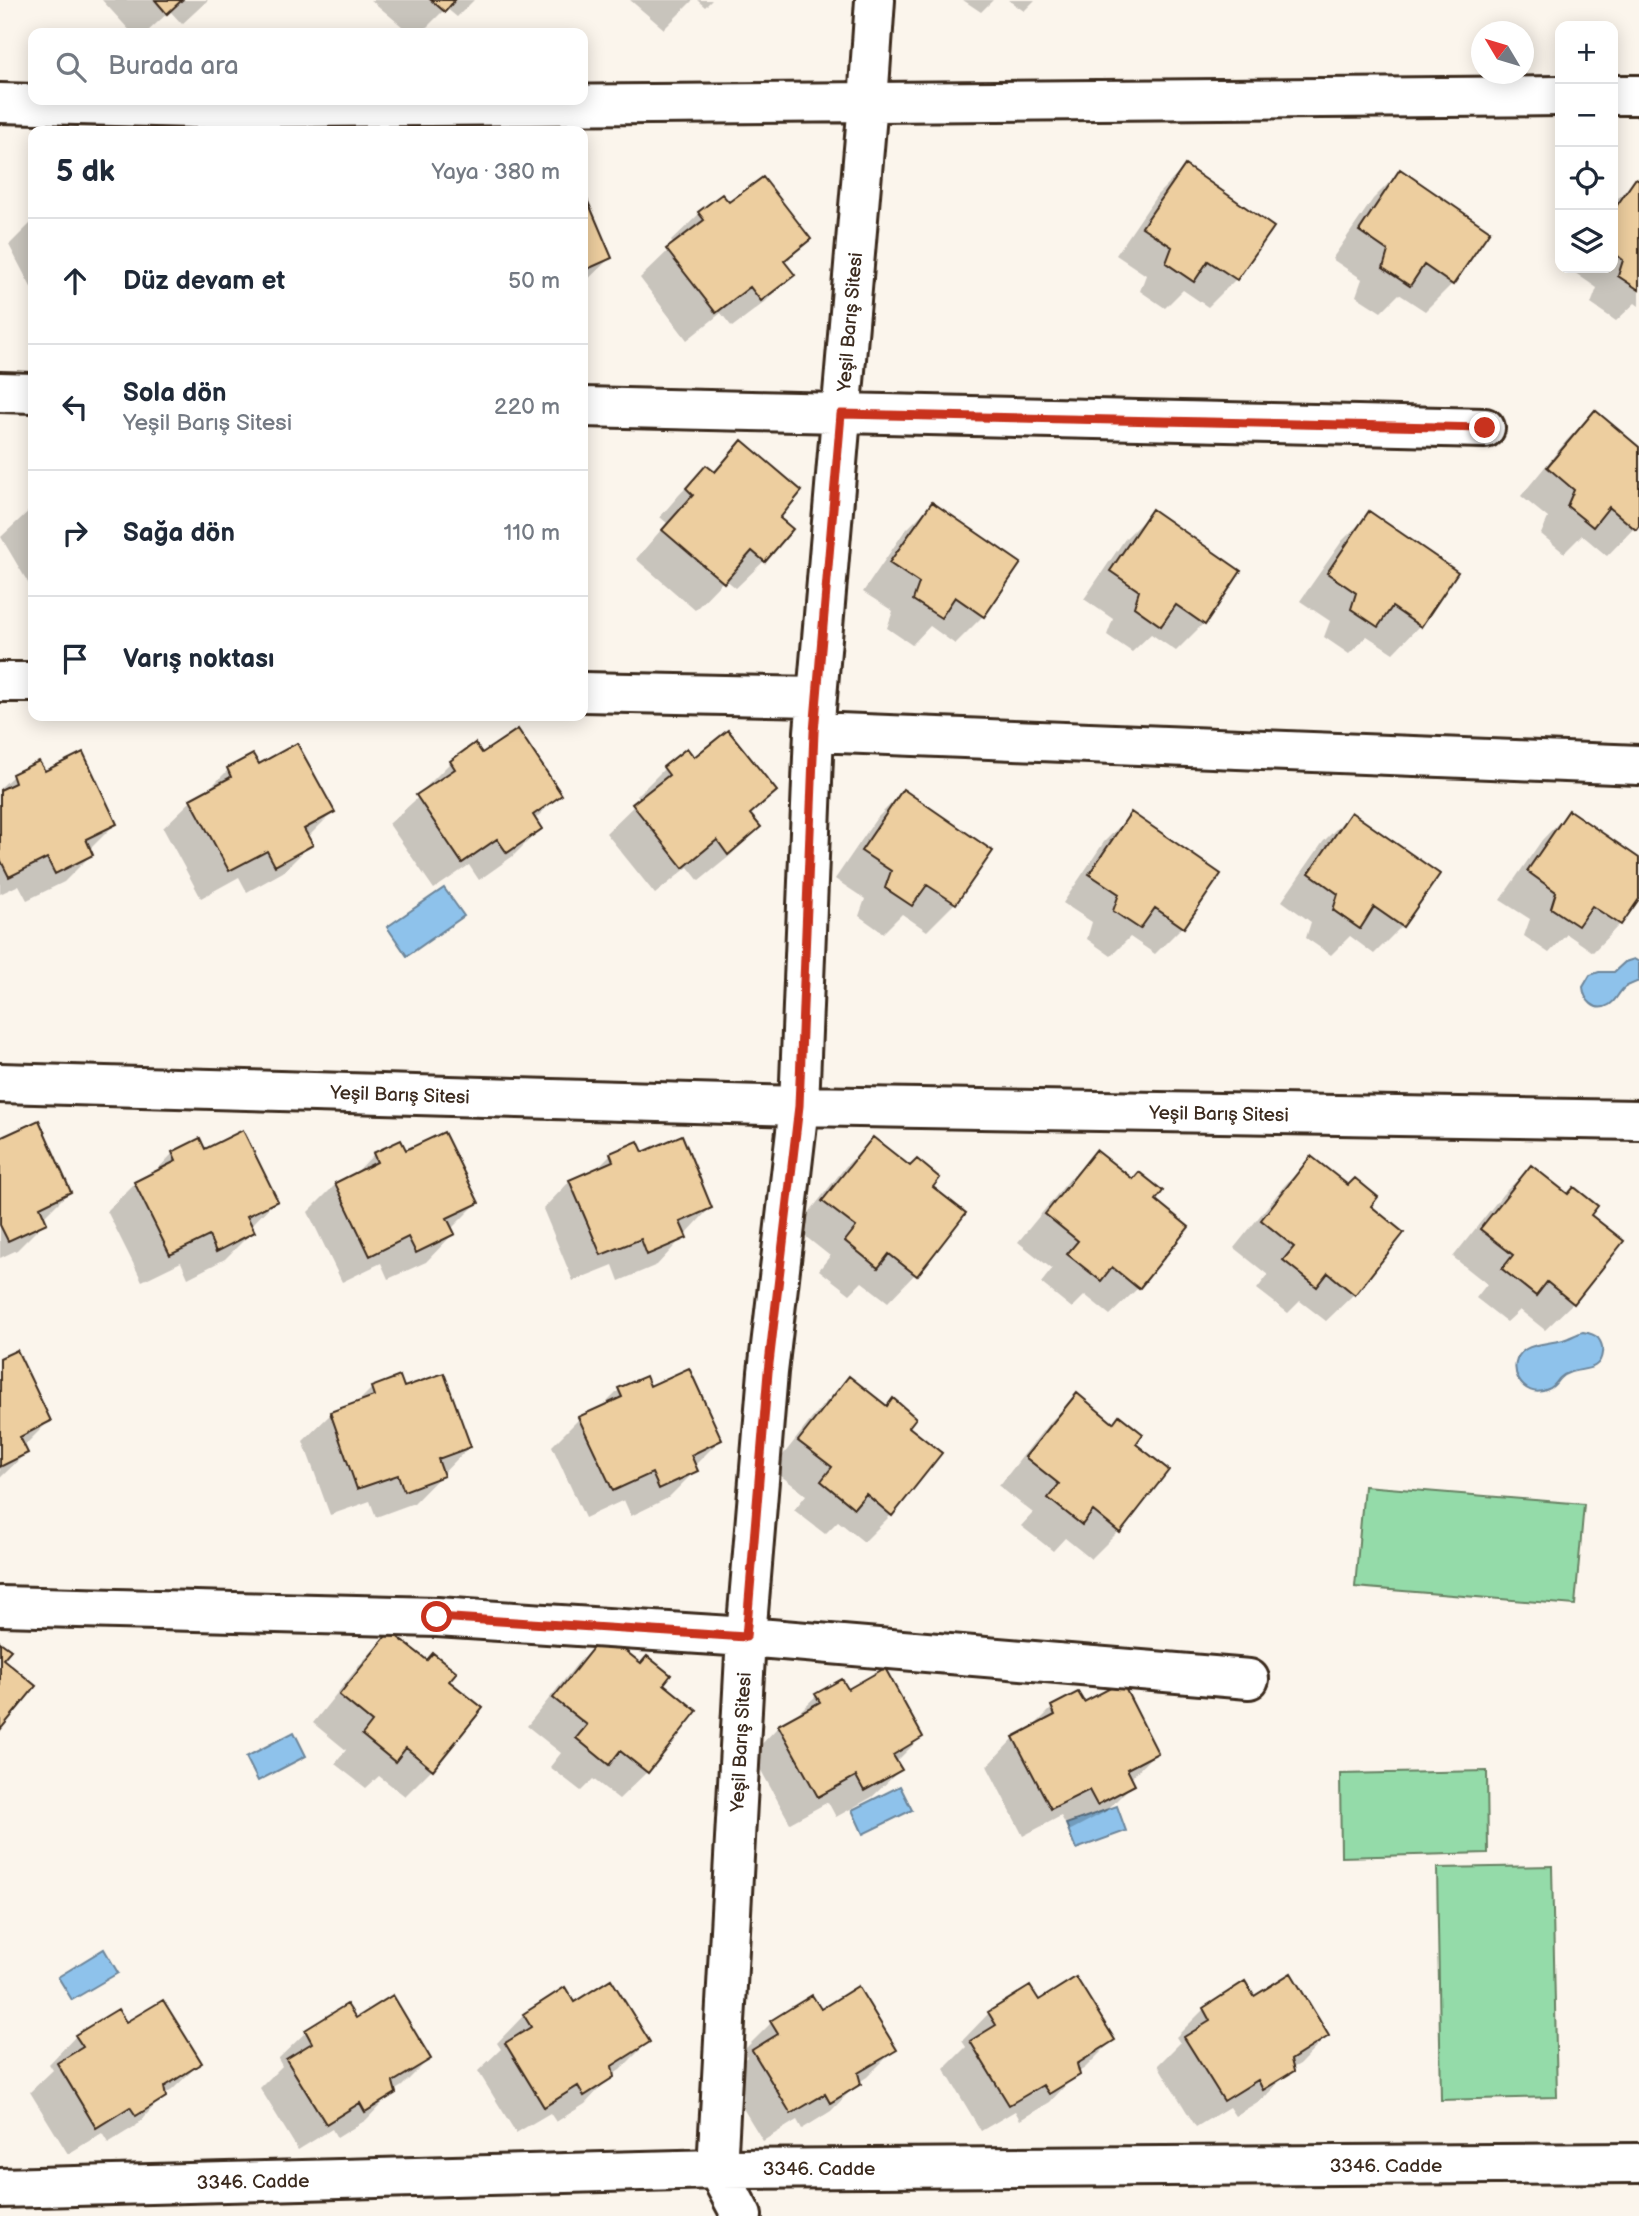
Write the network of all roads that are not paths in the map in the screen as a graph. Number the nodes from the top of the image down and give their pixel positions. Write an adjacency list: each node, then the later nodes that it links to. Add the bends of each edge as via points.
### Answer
1 (875, 0): 5 (street, Yeşil Barış Sitesi)
2 (1618, 95): 3 (street)
3 (1639, 95)
4 (1555, 96): 5 (street)
5 (868, 102): 8 (street); 14 (street, Yeşil Barış Sitesi)
6 (0, 103): 7 (street)
7 (28, 104)
8 (588, 104)
9 (78, 105): 10 (street)
10 (531, 105)
11 (0, 392): 12 (street)
12 (28, 393)
13 (588, 407): 14 (street)
14 (841, 414): 15 (street); 19 (street, Yeşil Barış Sitesi)
15 (1485, 428)
16 (0, 682): 17 (street)
17 (28, 682)
18 (588, 692): 19 (street)
19 (815, 714): 20 (street); 22 (street, Yeşil Barış Sitesi)
20 (1639, 765)
21 (0, 1083): 22 (street, Yeşil Barış Sitesi)
22 (799, 1106): 23 (street, Yeşil Barış Sitesi); 25 (street, Yeşil Barış Sitesi, via 768,1372)
23 (1639, 1120)
24 (0, 1606): 25 (street, via 437,1617)
25 (746, 1637): 26 (street); 28 (street, Yeşil Barış Sitesi)
26 (1249, 1679)
27 (1639, 2163): 28 (street, 3346. Cadde)
28 (717, 2169): 29 (street, 3346. Cadde); 30 (street)
29 (0, 2188)
30 (742, 2216)

